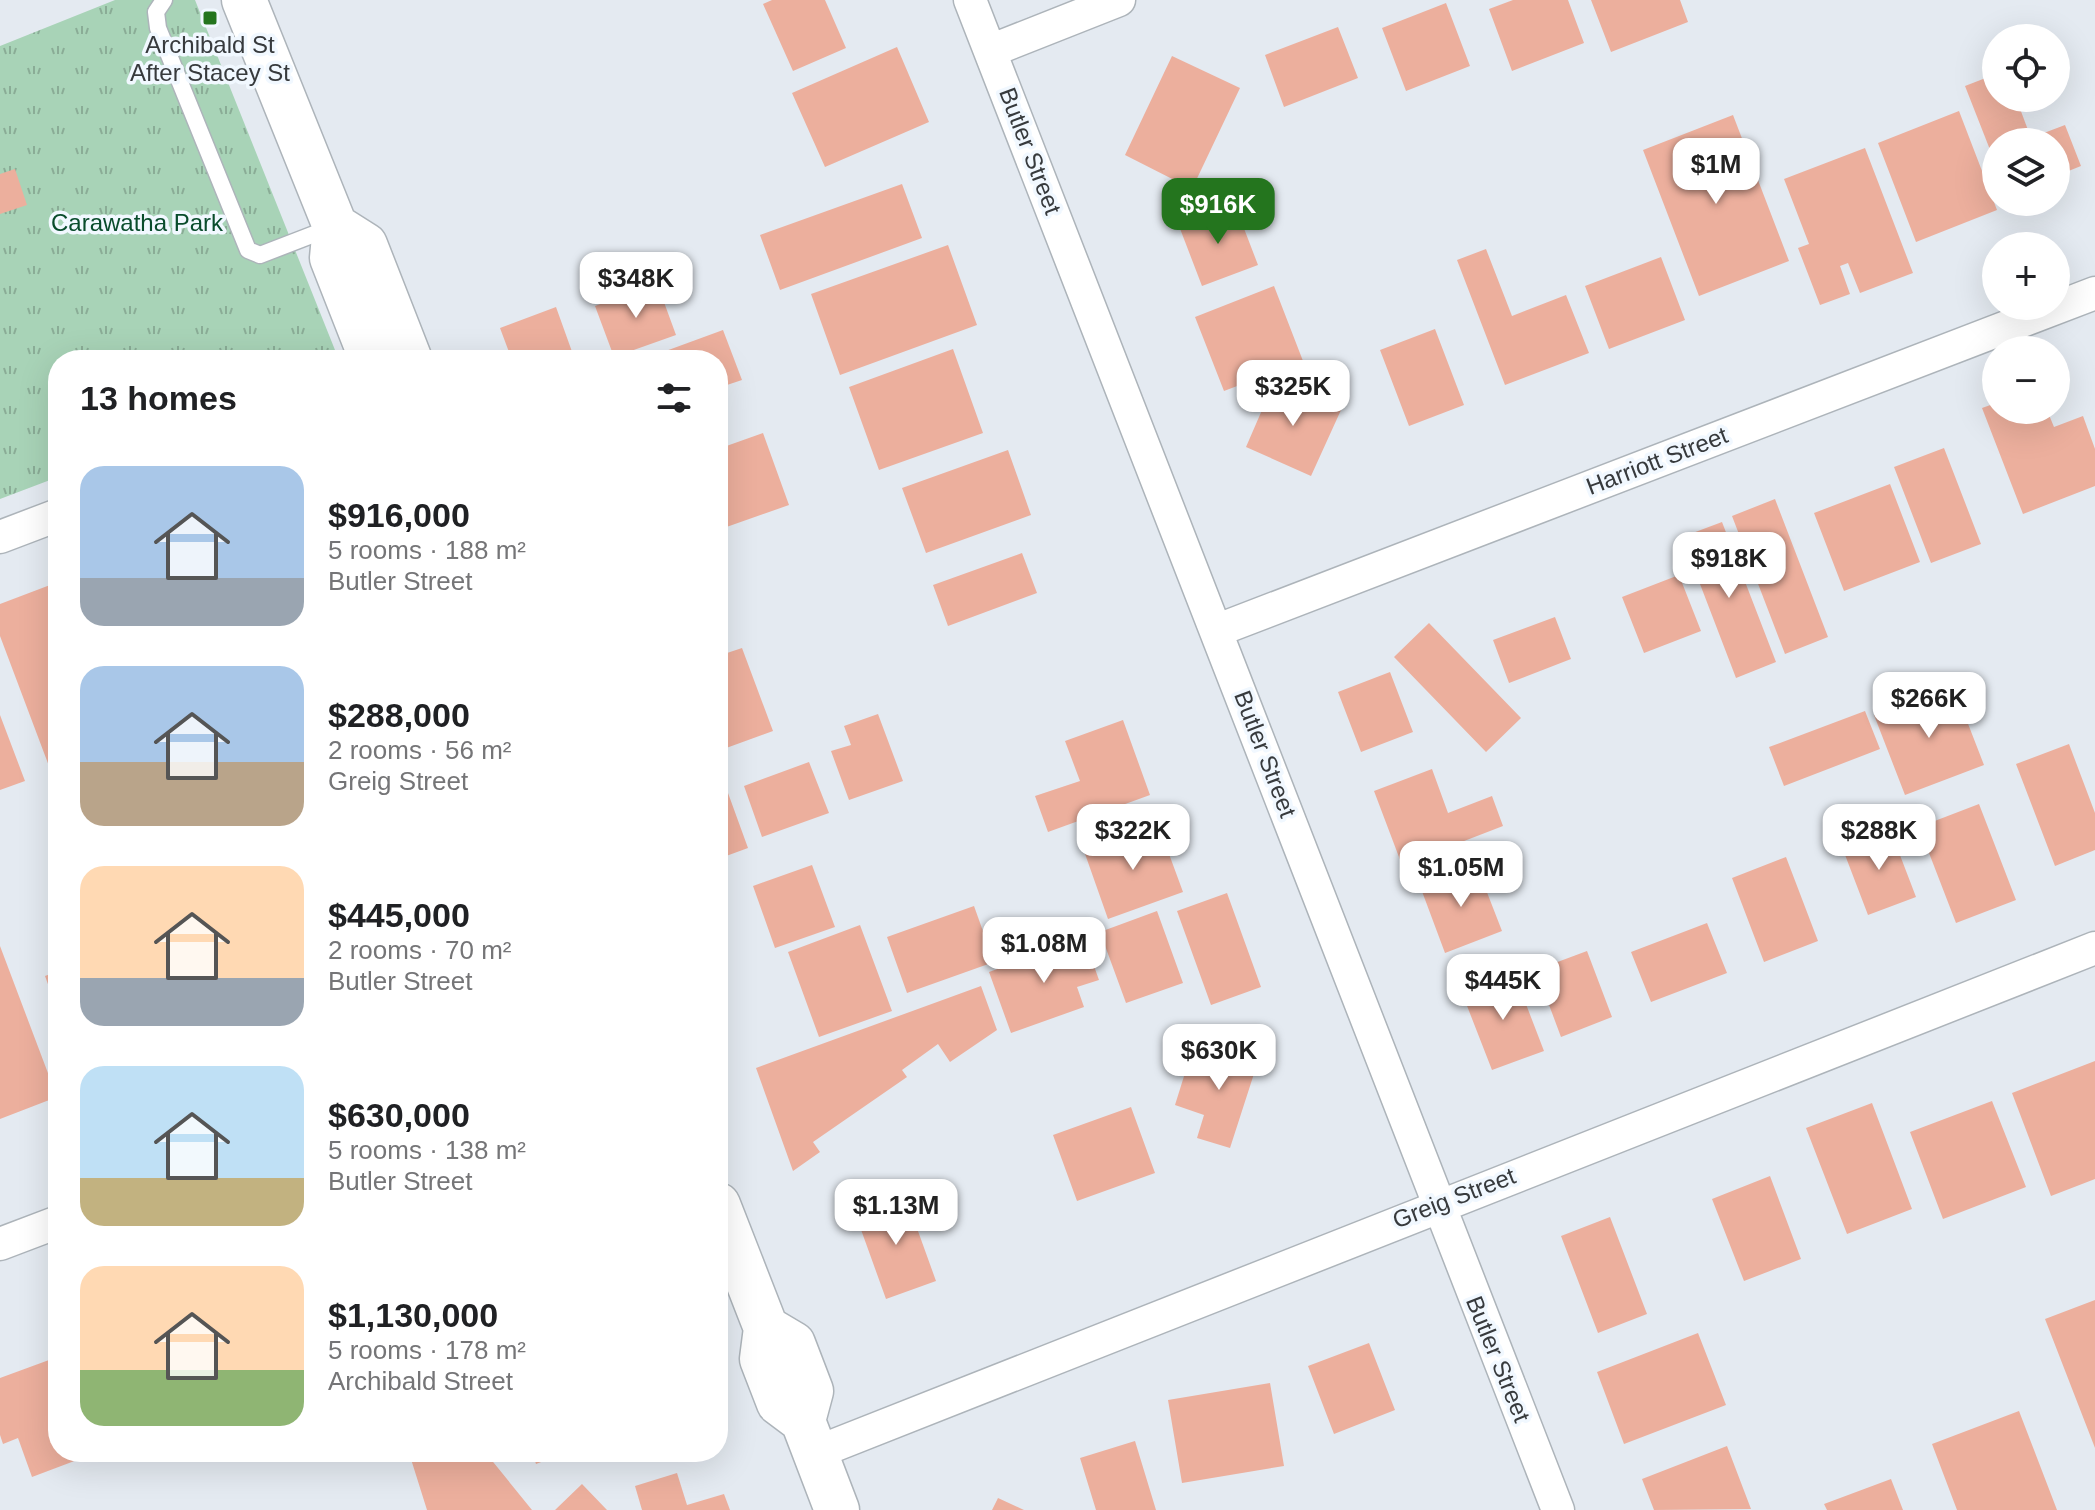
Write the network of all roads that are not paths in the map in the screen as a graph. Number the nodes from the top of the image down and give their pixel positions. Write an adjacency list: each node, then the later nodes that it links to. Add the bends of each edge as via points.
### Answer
1 (164, 0): 6 (lane, via 156,12 158,28 248,250 260,255)
2 (244, 0): 6 (street)
3 (970, 0): 5 (street, Butler Street)
4 (1119, 0): 5 (street)
5 (990, 51): 12 (street, Butler Street)
6 (335, 226): 8 (street, via 332,258); 9 (street, via 365,245)
7 (2095, 293): 12 (street, Harriott Street)
8 (368, 350)
9 (406, 350)
10 (48, 519): 11 (street)
11 (0, 537)
12 (1218, 630): 14 (street, Butler Street)
13 (2095, 948): 14 (street, Greig Street)
14 (1436, 1205): 18 (street, Greig Street); 20 (street, Butler Street)
15 (48, 1226): 17 (street)
16 (728, 1231): 18 (street, via 766,1328 762,1359 779,1403)
17 (0, 1244)
18 (809, 1437): 19 (street)
19 (837, 1510)
20 (1558, 1510)

